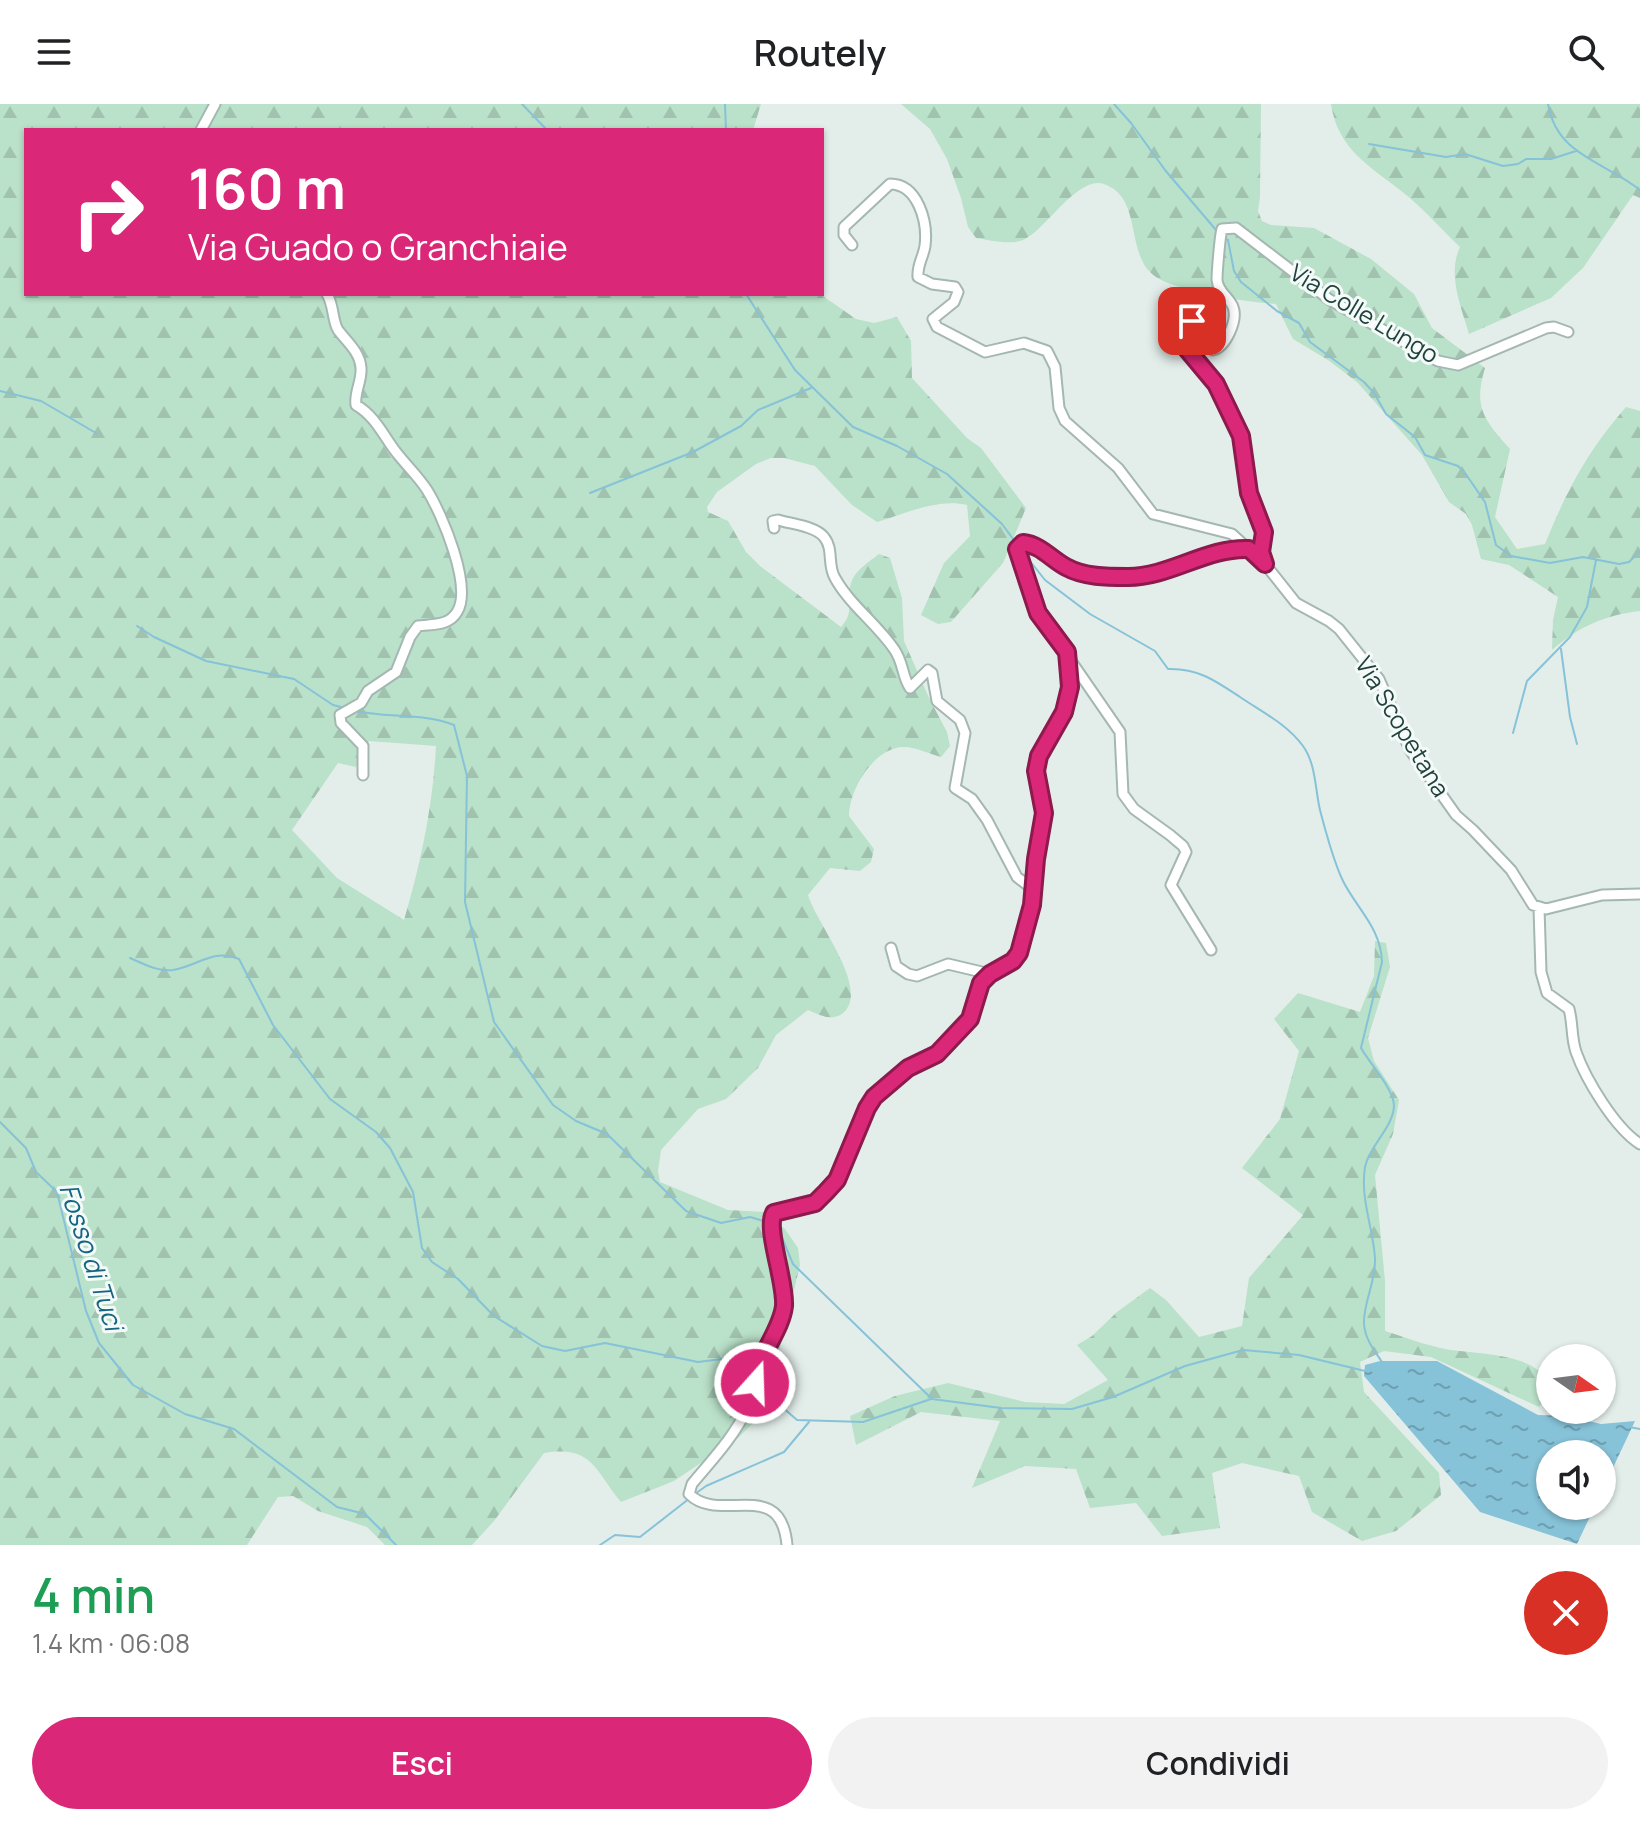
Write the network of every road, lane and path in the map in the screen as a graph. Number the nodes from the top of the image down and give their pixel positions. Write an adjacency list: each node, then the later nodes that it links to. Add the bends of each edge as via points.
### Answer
1 (215, 104): 2 (street)
2 (202, 128)
3 (852, 245): 7 (street, Via Scopetana, via 844,227 890,184 901,184 913,194 922,214 925,250 918,277 958,292 933,319 937,327 985,352 1024,343 1047,351 1065,421 1118,468 1153,514 1232,534)
4 (328, 296): 10 (street, via 336,328 361,367 356,405 381,429 430,496 456,557 462,597 448,622 418,626 396,672 340,715 363,746)
5 (1568, 332): 8 (street, Via Colle Lungo, via 1546,328 1458,365 1438,361 1330,300 1236,228 1222,229 1217,279 1233,306 1231,327 1223,345 1213,350 1206,327 1192,321 1186,328 1186,348 1216,384 1241,436 1249,493 1264,532)
6 (774, 528): 11 (street, via 773,521 778,520 825,538 835,579 893,648 903,663 906,683 910,688 928,670 932,673 937,701 960,720 965,733 955,788 972,799 1017,877)
7 (1249, 549): 8 (street, Via Scopetana); 9 (street, via 1233,548 1167,572 1125,577 1076,572 1037,546 1023,543 1018,557 1038,613)
8 (1265, 564): 13 (street, Via Scopetana, via 1296,603 1339,629 1379,679 1410,750 1456,815 1511,870)
9 (1069, 658): 11 (street, via 1064,712 1036,771 1044,813); 15 (street, via 1120,732 1123,794 1186,852 1171,885)
10 (363, 775)
11 (1034, 890): 16 (street, via 1019,953)
12 (1640, 894): 13 (street, via 1602,895)
13 (1539, 908): 17 (street, via 1541,972 1547,993 1569,1009 1587,1075 1614,1118)
14 (891, 948): 16 (street, via 896,966 908,974 917,976 948,964)
15 (1211, 950)
16 (990, 974): 18 (street, via 981,983 964,1027 937,1054 908,1068 874,1097 837,1180 815,1203 780,1210 771,1218 784,1307 747,1409 689,1494 705,1505 771,1509)
17 (1640, 1144)
18 (787, 1545)

